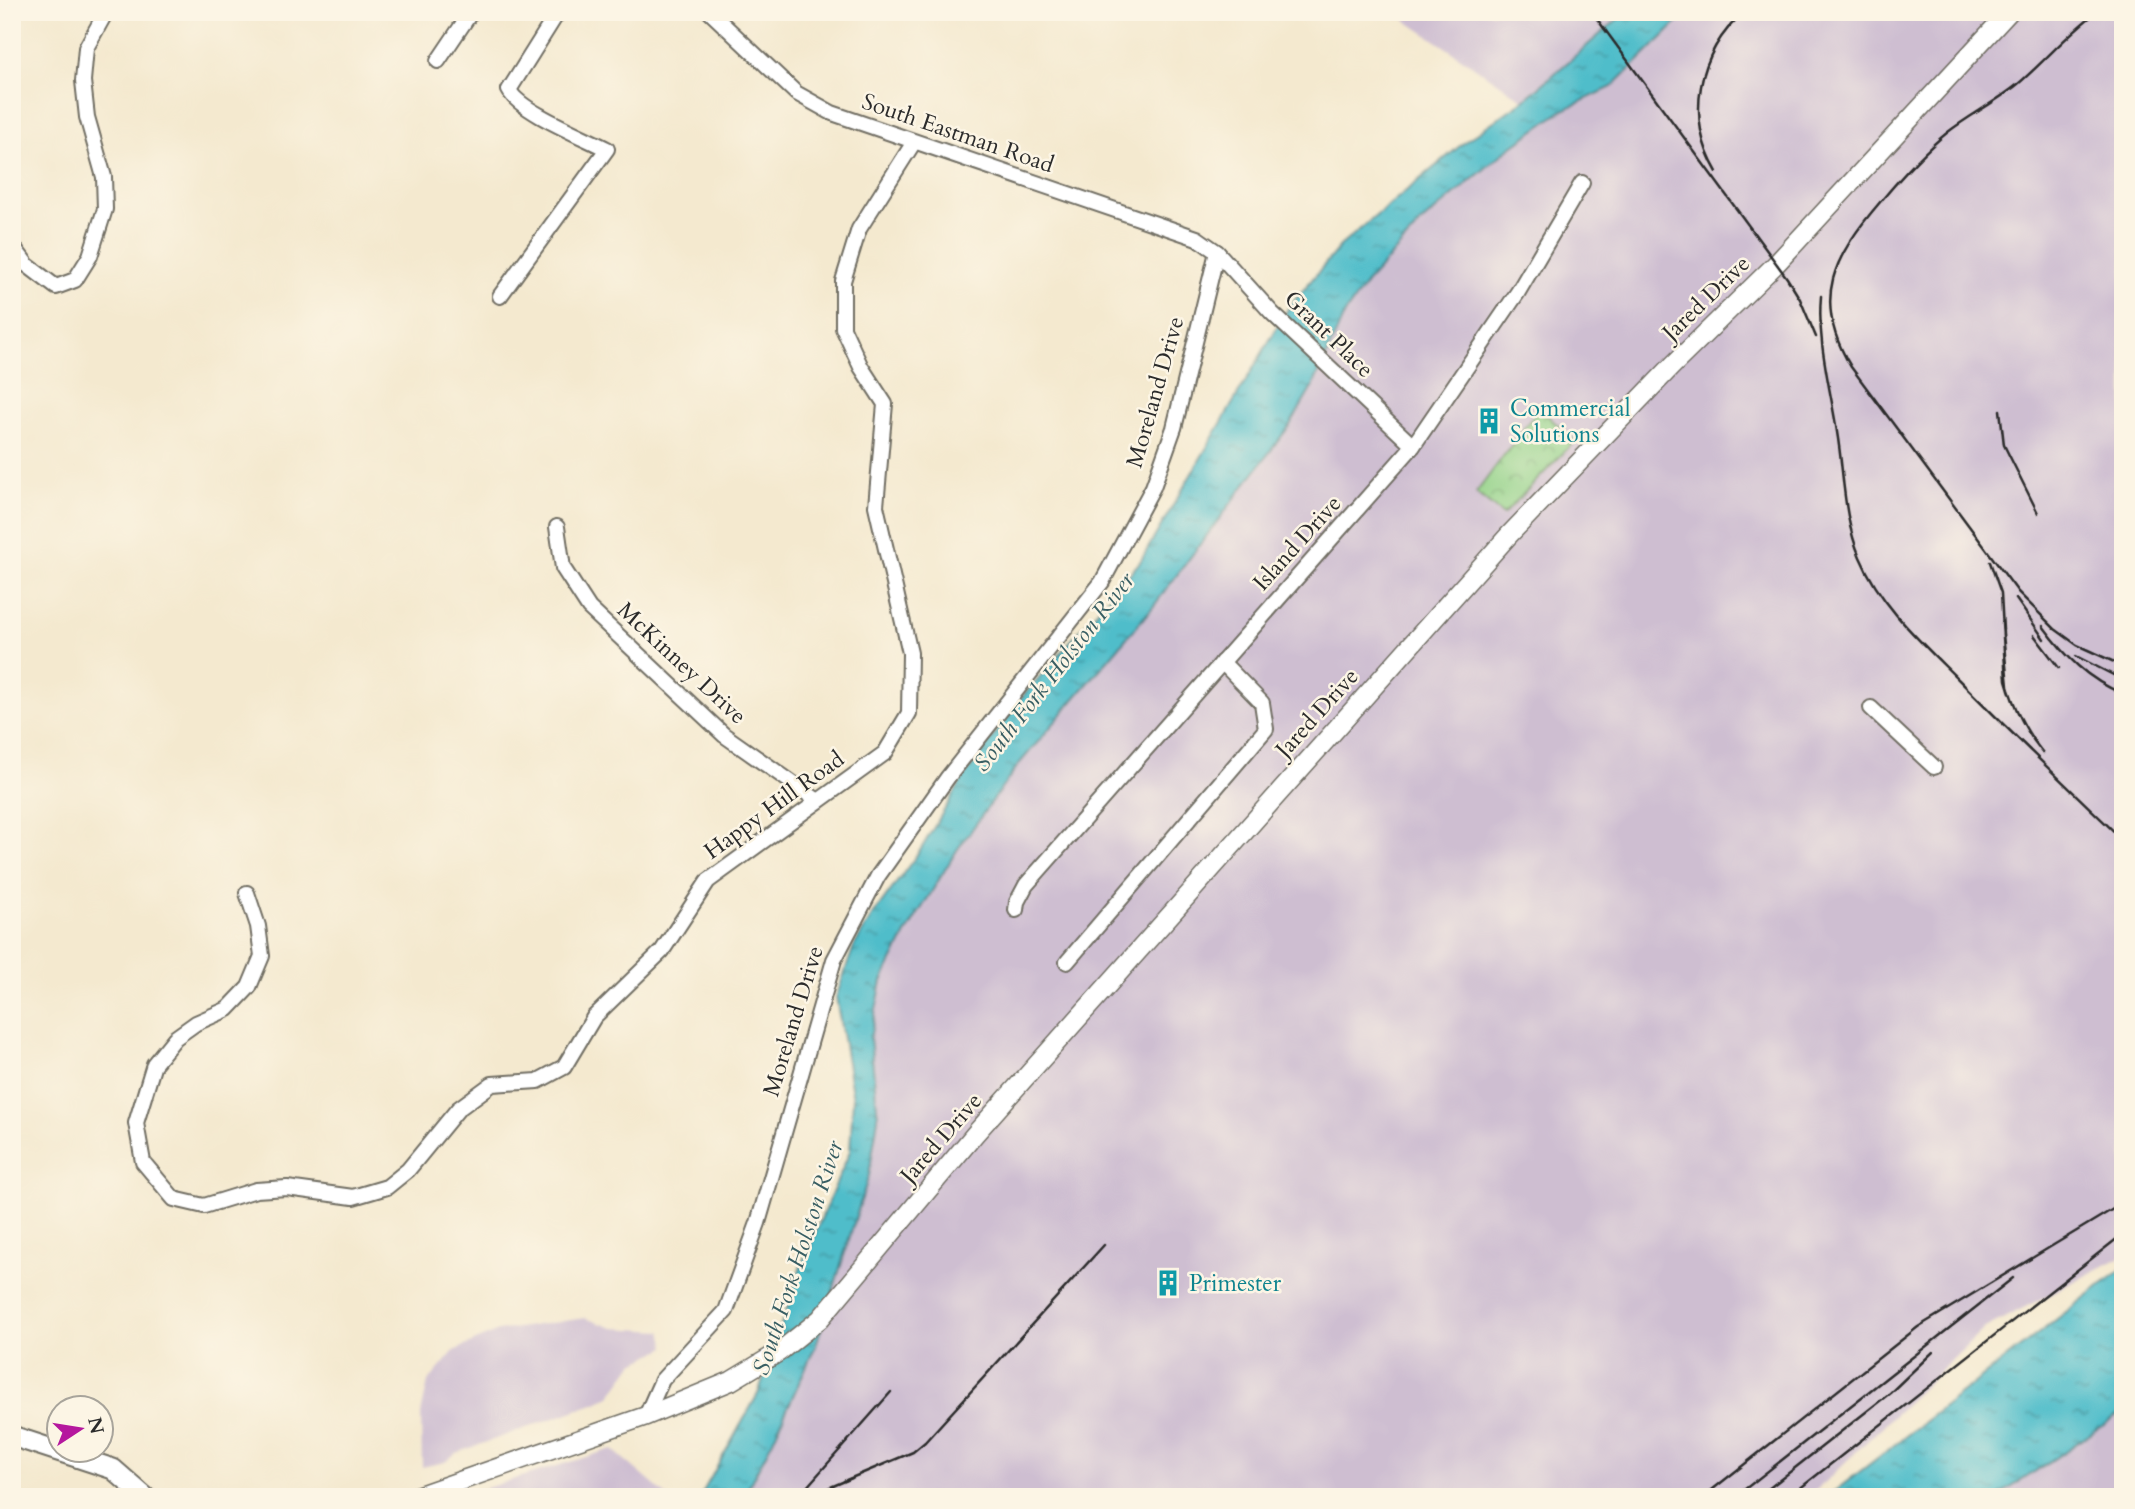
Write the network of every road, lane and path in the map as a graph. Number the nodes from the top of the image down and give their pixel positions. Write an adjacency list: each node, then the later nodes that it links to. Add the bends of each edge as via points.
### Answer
1 (106, 12): 9 (street, via 86,48 83,81 105,209 90,256 75,280 56,287 27,265)
2 (471, 12): 6 (street)
3 (558, 12): 11 (street, via 509,90 526,106 607,149)
4 (710, 12): 7 (street, South Eastman Road, via 796,93 832,113)
5 (2009, 12): 21 (main road, Jared Drive, via 1776,264 1509,535 975,1133 838,1301 779,1352 731,1381)
6 (438, 61)
7 (914, 142): 10 (street, South Eastman Road, via 1197,238); 17 (street, Happy Hill Road, via 859,229 842,281 843,328 885,404 876,506 910,653 909,713 885,753)
8 (1582, 183): 12 (street, Island Drive, via 1518,292)
9 (12, 245)
10 (1217, 252): 12 (street, Grant Place, via 1280,320); 21 (street, Moreland Drive, via 1174,428 1153,487 1102,582 948,777 878,876 834,960 758,1223 726,1311 662,1380)
11 (500, 296)
12 (1413, 446): 14 (street, Island Drive)
13 (557, 527): 17 (street, McKinney Drive, via 564,568 589,608 724,735)
14 (1222, 662): 19 (street, Island Drive, via 1026,886); 20 (street, via 1262,703 1266,729)
15 (1871, 708): 16 (street)
16 (1934, 767)
17 (818, 801): 18 (street, Happy Hill Road, via 708,880 662,951 594,1017 564,1068 538,1081 492,1084 457,1109 408,1170 387,1187 352,1197 287,1188 256,1190 204,1206 174,1199 143,1162 136,1123 154,1064 185,1030 228,1009 249,987 262,956)
18 (247, 892)
19 (1016, 910)
20 (1067, 962)
21 (646, 1416): 24 (main road)
22 (12, 1436): 23 (highway, via 113,1469)
23 (145, 1497)
24 (414, 1497)

